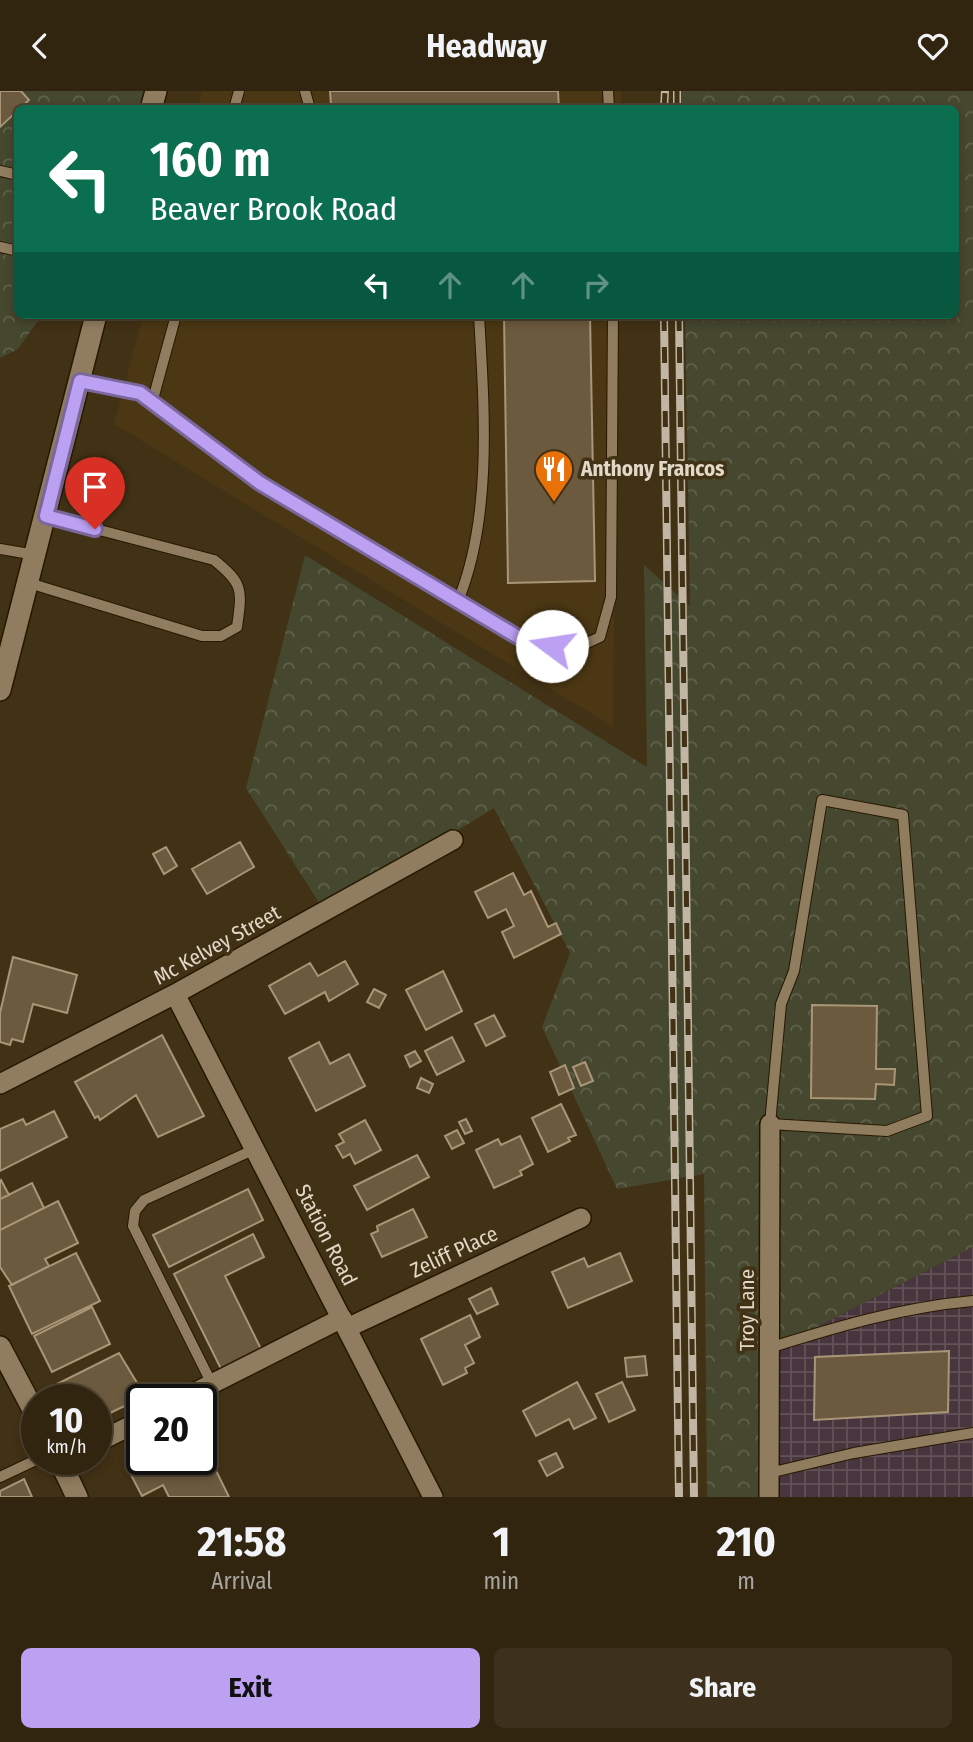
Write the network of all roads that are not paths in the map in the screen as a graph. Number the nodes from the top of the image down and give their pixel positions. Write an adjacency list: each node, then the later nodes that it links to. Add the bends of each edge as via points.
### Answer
1 (95, 319): 5 (street)
2 (176, 319): 6 (lane)
3 (480, 319): 11 (lane, via 484,483 467,581)
4 (613, 319): 11 (lane, via 611,597 600,637 576,648 528,643)
5 (80, 381): 6 (lane, via 140,393); 7 (street)
6 (152, 403): 11 (lane, via 260,483)
7 (46, 516): 9 (street); 10 (lane, via 214,560 232,574 242,591 237,627 221,636 202,636)
8 (0, 549): 9 (lane)
9 (36, 555): 10 (street)
10 (29, 583): 12 (street)
11 (458, 601)
12 (0, 690)
13 (453, 840): 14 (street, Mc Kelvey Street)
14 (175, 994): 15 (street, Mc Kelvey Street); 17 (street, Station Road)
15 (0, 1084)
16 (771, 1124): 16 (lane, via 781,1005 794,971 821,800 903,815 927,1116 887,1131); 22 (street, Troy Lane)
17 (256, 1149): 20 (street, Station Road); 23 (lane, via 144,1200 135,1211 133,1226)
18 (581, 1218): 20 (street, Zeliff Place)
19 (973, 1301): 22 (lane, via 846,1324)
20 (345, 1323): 23 (street, Zeliff Place); 31 (street, Station Road)
21 (0, 1347): 24 (street)
22 (769, 1348): 27 (street, Troy Lane)
23 (212, 1384)
24 (21, 1387)
25 (973, 1433): 27 (lane)
26 (21, 1467): 29 (lane)
27 (769, 1473): 32 (street, Troy Lane)
28 (67, 1475): 30 (street)
29 (0, 1477)
30 (77, 1497)
31 (433, 1497)
32 (769, 1497)

